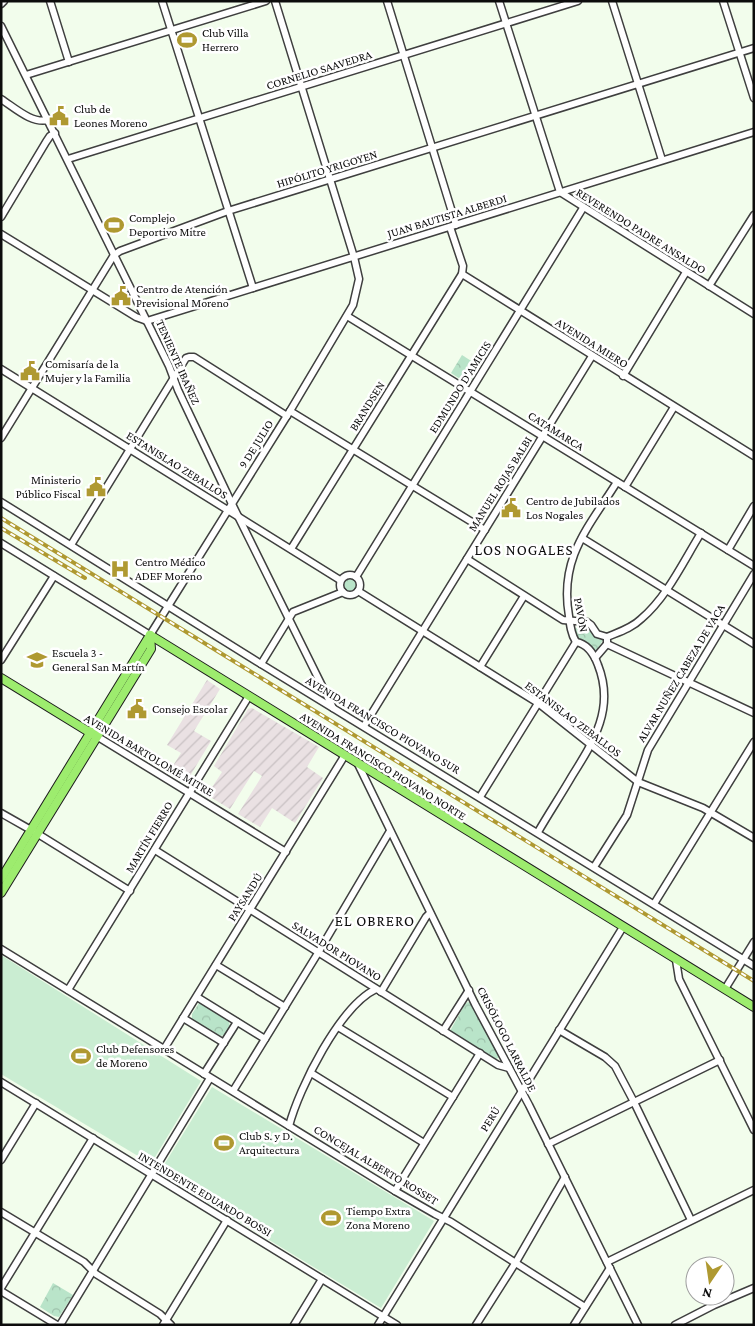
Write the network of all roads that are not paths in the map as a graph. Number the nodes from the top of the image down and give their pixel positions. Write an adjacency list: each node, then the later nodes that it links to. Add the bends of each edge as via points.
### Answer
1 (4, 1): 11 (street)
2 (50, 1): 18 (street)
3 (162, 1): 14 (street)
4 (266, 1): 14 (street)
5 (275, 1): 21 (street)
6 (387, 1): 17 (street)
7 (499, 1): 12 (street, REVERENDO PADRE ANSALDO)
8 (578, 1): 12 (street, CORNELIO SAAVEDRA)
9 (612, 1): 20 (street)
10 (723, 1): 16 (street)
11 (1, 4)
12 (506, 24): 17 (street, CORNELIO SAAVEDRA); 24 (street, REVERENDO PADRE ANSALDO)
13 (1, 26): 19 (street, TENIENTE IBAÑEZ)
14 (172, 31): 18 (street); 25 (street)
15 (754, 48): 16 (street, HIPÓLITO YRIGOYEN)
16 (739, 53): 20 (street, HIPÓLITO YRIGOYEN); 22 (street)
17 (404, 55): 21 (street, CORNELIO SAAVEDRA); 29 (street)
18 (69, 62): 19 (street)
19 (26, 75): 26 (street, TENIENTE IBAÑEZ)
20 (638, 84): 24 (street, HIPÓLITO YRIGOYEN); 31 (street)
21 (302, 87): 25 (street, CORNELIO SAAVEDRA); 32 (street)
22 (754, 98)
23 (1, 100): 26 (street, via 32,119)
24 (535, 116): 29 (street, HIPÓLITO YRIGOYEN); 33 (street, REVERENDO PADRE ANSALDO)
25 (199, 119): 30 (street, CORNELIO SAAVEDRA); 35 (street)
26 (48, 120): 28 (street, TENIENTE IBAÑEZ)
27 (754, 132): 31 (street, JUAN BAUTISTA ALBERDI)
28 (55, 133): 30 (street, TENIENTE IBAÑEZ); 37 (street, via 50,136)
29 (433, 148): 32 (street, HIPÓLITO YRIGOYEN); 39 (street)
30 (68, 160): 41 (street, TENIENTE IBAÑEZ)
31 (662, 160): 33 (street, JUAN BAUTISTA ALBERDI)
32 (330, 180): 35 (street, HIPÓLITO YRIGOYEN); 42 (street)
33 (560, 192): 34 (street, REVERENDO PADRE ANSALDO); 39 (street, JUAN BAUTISTA ALBERDI)
34 (582, 208): 43 (street, REVERENDO PADRE ANSALDO); 48 (street, EDMUNDO D'AMICIS)
35 (228, 211): 41 (street, HIPÓLITO YRIGOYEN, via 125,248); 46 (street)
36 (754, 215): 38 (street)
37 (1, 217)
38 (751, 225): 45 (street)
39 (453, 226): 42 (street, JUAN BAUTISTA ALBERDI); 44 (street)
40 (1, 234): 47 (street)
41 (114, 255): 47 (street); 51 (street, TENIENTE IBAÑEZ)
42 (354, 257): 46 (street, JUAN BAUTISTA ALBERDI); 50 (street, 9 DE JULIO, via 358,286)
43 (686, 272): 45 (street, REVERENDO PADRE ANSALDO); 55 (street)
44 (462, 274): 48 (street, AVENIDA MIERO); 52 (street, BRANDSEN)
45 (709, 286): 49 (street, REVERENDO PADRE ANSALDO)
46 (253, 288): 51 (street, JUAN BAUTISTA ALBERDI)
47 (92, 290): 51 (street); 57 (street)
48 (521, 311): 53 (street, AVENIDA MIERO); 58 (street, EDMUNDO D'AMICIS)
49 (754, 314)
50 (347, 316): 52 (street, CATAMARCA); 60 (street, 9 DE JULIO)
51 (147, 321): 56 (street, TENIENTE IBAÑEZ)
52 (411, 356): 58 (street, CATAMARCA); 64 (street, BRANDSEN)
53 (592, 356): 55 (street, AVENIDA MIERO); 61 (street, MANUEL ROJAS BALBI)
54 (1, 369): 57 (street, ESTANISLAO ZEBALLOS)
55 (623, 376): 59 (street, AVENIDA MIERO)
56 (174, 379): 60 (street, via 186,358 194,358); 63 (street); 70 (street, TENIENTE IBAÑEZ)
57 (32, 388): 62 (street); 63 (street, ESTANISLAO ZEBALLOS)
58 (470, 392): 61 (street, CATAMARCA); 67 (street, EDMUNDO D'AMICIS)
59 (674, 407): 65 (street, AVENIDA MIERO); 68 (street)
60 (288, 413): 64 (street); 70 (street, 9 DE JULIO)
61 (542, 436): 66 (street, CATAMARCA); 74 (street, MANUEL ROJAS BALBI)
62 (1, 438)
63 (130, 449): 72 (street, ESTANISLAO ZEBALLOS); 78 (street)
64 (353, 449): 67 (street); 79 (street, BRANDSEN)
65 (754, 456)
66 (617, 482): 68 (street, CATAMARCA); 76 (street, PAVÓN)
67 (412, 485): 74 (street); 85 (street, EDMUNDO D'AMICIS)
68 (625, 487): 75 (street, CATAMARCA)
69 (1, 502): 78 (street, AVENIDA FRANCISCO PIOVANO SUR)
70 (232, 504): 72 (street, 9 DE JULIO); 73 (street, TENIENTE IBAÑEZ)
71 (754, 506): 80 (street)
72 (228, 511): 73 (street, ESTANISLAO ZEBALLOS); 91 (street, 9 DE JULIO)
73 (239, 518): 79 (street, ESTANISLAO ZEBALLOS); 92 (street, TENIENTE IBAÑEZ)
74 (485, 530): 81 (street, MANUEL ROJAS BALBI)
75 (701, 533): 80 (street, CATAMARCA); 87 (street)
76 (582, 538): 87 (street); 93 (street, PAVÓN, via 568,570 566,588)
77 (1, 543): 84 (street, AVENIDA FRANCISCO PIOVANO NORTE)
78 (71, 545): 91 (street, AVENIDA FRANCISCO PIOVANO SUR)
79 (291, 550): 86 (street, ESTANISLAO ZEBALLOS)
80 (728, 550): 82 (street, CATAMARCA)
81 (467, 559): 90 (street); 95 (street, MANUEL ROJAS BALBI)
82 (754, 566)
83 (754, 574): 94 (street, ALVAR NUÑEZ CABEZA DE VACA)
84 (54, 576): 96 (street, AVENIDA FRANCISCO PIOVANO NORTE); 101 (street)
85 (356, 577): 86 (street, via 347,575); 88 (street, via 360,586)
86 (340, 580): 89 (street)
87 (666, 590): 94 (street); 97 (street, via 641,620)
88 (358, 591): 89 (street, via 353,595); 95 (street, ESTANISLAO ZEBALLOS)
89 (343, 592): 92 (street, via 296,610)
90 (524, 596): 93 (street); 103 (street)
91 (168, 606): 96 (street, 9 DE JULIO); 102 (street, AVENIDA FRANCISCO PIOVANO SUR)
92 (289, 618): 102 (street); 108 (street, TENIENTE IBAÑEZ)
93 (570, 622): 97 (street, via 587,622); 98 (street, PAVÓN)
94 (723, 625): 99 (street); 105 (street, ALVAR NUÑEZ CABEZA DE VACA)
95 (422, 631): 103 (street, ESTANISLAO ZEBALLOS); 110 (street, MANUEL ROJAS BALBI)
96 (150, 635): 106 (main road, AVENIDA FRANCISCO PIOVANO NORTE); 111 (main road); 112 (main road, via 151,648)
97 (607, 641): 100 (street); 105 (street)
98 (576, 642): 100 (street, via 584,644); 107 (street, PAVÓN)
99 (754, 644)
100 (595, 658): 114 (street, via 601,674 604,703)
101 (1, 660)
102 (261, 664): 108 (street, AVENIDA FRANCISCO PIOVANO SUR)
103 (480, 667): 107 (street, ESTANISLAO ZEBALLOS)
104 (1, 678): 111 (main road, AVENIDA BARTOLOMÉ MITRE)
105 (688, 681): 109 (street); 117 (street, ALVAR NUÑEZ CABEZA DE VACA, via 648,750)
106 (248, 696): 115 (main road, AVENIDA FRANCISCO PIOVANO NORTE); 118 (street, MARTÍN FIERRO)
107 (538, 703): 114 (street, ESTANISLAO ZEBALLOS); 119 (street, PAVÓN)
108 (333, 708): 110 (street, AVENIDA FRANCISCO PIOVANO SUR)
109 (754, 713)
110 (364, 726): 119 (street, AVENIDA FRANCISCO PIOVANO SUR)
111 (90, 732): 112 (main road, AVENIDA BARTOLOMÉ MITRE); 123 (main road)
112 (98, 737): 118 (street, AVENIDA BARTOLOMÉ MITRE); 123 (main road)
113 (754, 742): 120 (street)
114 (591, 746): 117 (street, ESTANISLAO ZEBALLOS); 124 (street)
115 (345, 755): 116 (main road, AVENIDA FRANCISCO PIOVANO NORTE); 127 (street, PAYSANDÚ)
116 (357, 762): 122 (street, CRISÓLOGO LARRALDE); 135 (main road, AVENIDA FRANCISCO PIOVANO NORTE)
117 (638, 782): 120 (street, ESTANISLAO ZEBALLOS); 128 (street, ALVAR NUÑEZ CABEZA DE VACA, via 626,815)
118 (189, 792): 126 (street, MARTÍN FIERRO); 127 (street, AVENIDA BARTOLOMÉ MITRE)
119 (480, 797): 124 (street, AVENIDA FRANCISCO PIOVANO SUR)
120 (711, 812): 125 (street, ESTANISLAO ZEBALLOS); 132 (street)
121 (1, 813): 123 (street)
122 (390, 831): 134 (street, CRISÓLOGO LARRALDE); 138 (street)
123 (35, 832): 129 (main road); 130 (street); 131 (main road)
124 (538, 832): 128 (street, AVENIDA FRANCISCO PIOVANO SUR)
125 (754, 838)
126 (154, 850): 130 (street, MARTÍN FIERRO); 133 (street, SALVADOR PIOVANO)
127 (286, 852): 133 (street, PAYSANDÚ)
128 (594, 867): 132 (street, AVENIDA FRANCISCO PIOVANO SUR)
129 (1, 879)
130 (130, 891): 144 (street, MARTÍN FIERRO)
131 (1, 893)
132 (654, 904): 139 (street, AVENIDA FRANCISCO PIOVANO SUR)
133 (250, 910): 138 (street, SALVADOR PIOVANO); 141 (street, PAYSANDÚ)
134 (430, 913): 145 (street); 146 (street, CRISÓLOGO LARRALDE)
135 (623, 927): 140 (main road, AVENIDA FRANCISCO PIOVANO NORTE); 153 (street, PERÚ)
136 (754, 942): 139 (street)
137 (1, 949): 144 (street, CONCEJAL ALBERTO ROSSET)
138 (318, 953): 145 (street, SALVADOR PIOVANO); 148 (street)
139 (743, 959): 142 (street, AVENIDA FRANCISCO PIOVANO SUR); 143 (street)
140 (676, 960): 143 (main road, AVENIDA FRANCISCO PIOVANO NORTE); 159 (street, via 680,978)
141 (216, 965): 147 (street, PAYSANDÚ); 148 (street)
142 (754, 966)
143 (725, 989): 149 (main road, AVENIDA FRANCISCO PIOVANO NORTE)
144 (68, 990): 157 (street, CONCEJAL ALBERTO ROSSET)
145 (378, 990): 152 (street, via 370,991); 154 (street, SALVADOR PIOVANO)
146 (469, 990): 154 (street); 160 (street, CRISÓLOGO LARRALDE)
147 (196, 997): 150 (street, PAYSANDÚ); 151 (street)
148 (285, 1007): 155 (street)
149 (754, 1007)
150 (183, 1018): 156 (street); 157 (street, PAYSANDÚ)
151 (237, 1022): 155 (street); 156 (street)
152 (338, 1027): 161 (street); 166 (street)
153 (559, 1030): 165 (street, PERÚ); 167 (street, via 610,1062)
154 (443, 1031): 158 (street, SALVADOR PIOVANO)
155 (265, 1039): 164 (street)
156 (224, 1043): 162 (street)
157 (164, 1049): 162 (street, CONCEJAL ALBERTO ROSSET)
158 (480, 1053): 160 (street, SALVADOR PIOVANO); 166 (street)
159 (720, 1060): 167 (street); 170 (street)
160 (509, 1068): 165 (street, CRISÓLOGO LARRALDE)
161 (311, 1072): 169 (street); 172 (street)
162 (207, 1076): 164 (street, CONCEJAL ALBERTO ROSSET); 175 (street)
163 (1, 1082): 168 (street, INTENDENTE EDUARDO BOSSI)
164 (233, 1091): 169 (street, CONCEJAL ALBERTO ROSSET)
165 (520, 1091): 173 (street, CRISÓLOGO LARRALDE); 180 (street, PERÚ)
166 (452, 1097): 172 (street)
167 (634, 1102): 173 (street); 182 (street)
168 (36, 1103): 171 (street, INTENDENTE EDUARDO BOSSI); 174 (street)
169 (289, 1126): 178 (street, CONCEJAL ALBERTO ROSSET)
170 (754, 1130)
171 (93, 1138): 175 (street, INTENDENTE EDUARDO BOSSI); 183 (street)
172 (424, 1144): 178 (street)
173 (548, 1144): 176 (street, CRISÓLOGO LARRALDE)
174 (1, 1160)
175 (152, 1174): 181 (street, INTENDENTE EDUARDO BOSSI); 186 (street)
176 (565, 1177): 184 (street); 185 (street, CRISÓLOGO LARRALDE)
177 (754, 1190): 182 (street)
178 (395, 1191): 180 (street, CONCEJAL ALBERTO ROSSET)
179 (1, 1212): 183 (street)
180 (443, 1218): 184 (street, CONCEJAL ALBERTO ROSSET); 191 (street, PERÚ)
181 (227, 1220): 187 (street, INTENDENTE EDUARDO BOSSI); 192 (street)
182 (691, 1220): 185 (street)
183 (36, 1233): 186 (street); 189 (street)
184 (516, 1262): 190 (street, CONCEJAL ALBERTO ROSSET); 197 (street)
185 (608, 1265): 190 (street); 199 (street, CRISÓLOGO LARRALDE)
186 (92, 1270): 192 (street); 193 (street)
187 (322, 1278): 191 (street, INTENDENTE EDUARDO BOSSI); 194 (street)
188 (754, 1288): 200 (street)
189 (1, 1289): 193 (street)
190 (585, 1306): 198 (street)
191 (383, 1316): 195 (street, PERÚ); 196 (street, INTENDENTE EDUARDO BOSSI)
192 (167, 1323)
193 (58, 1325)
194 (294, 1325)
195 (378, 1325)
196 (398, 1325)
197 (476, 1325)
198 (574, 1325)
199 (638, 1325)
200 (675, 1325)

